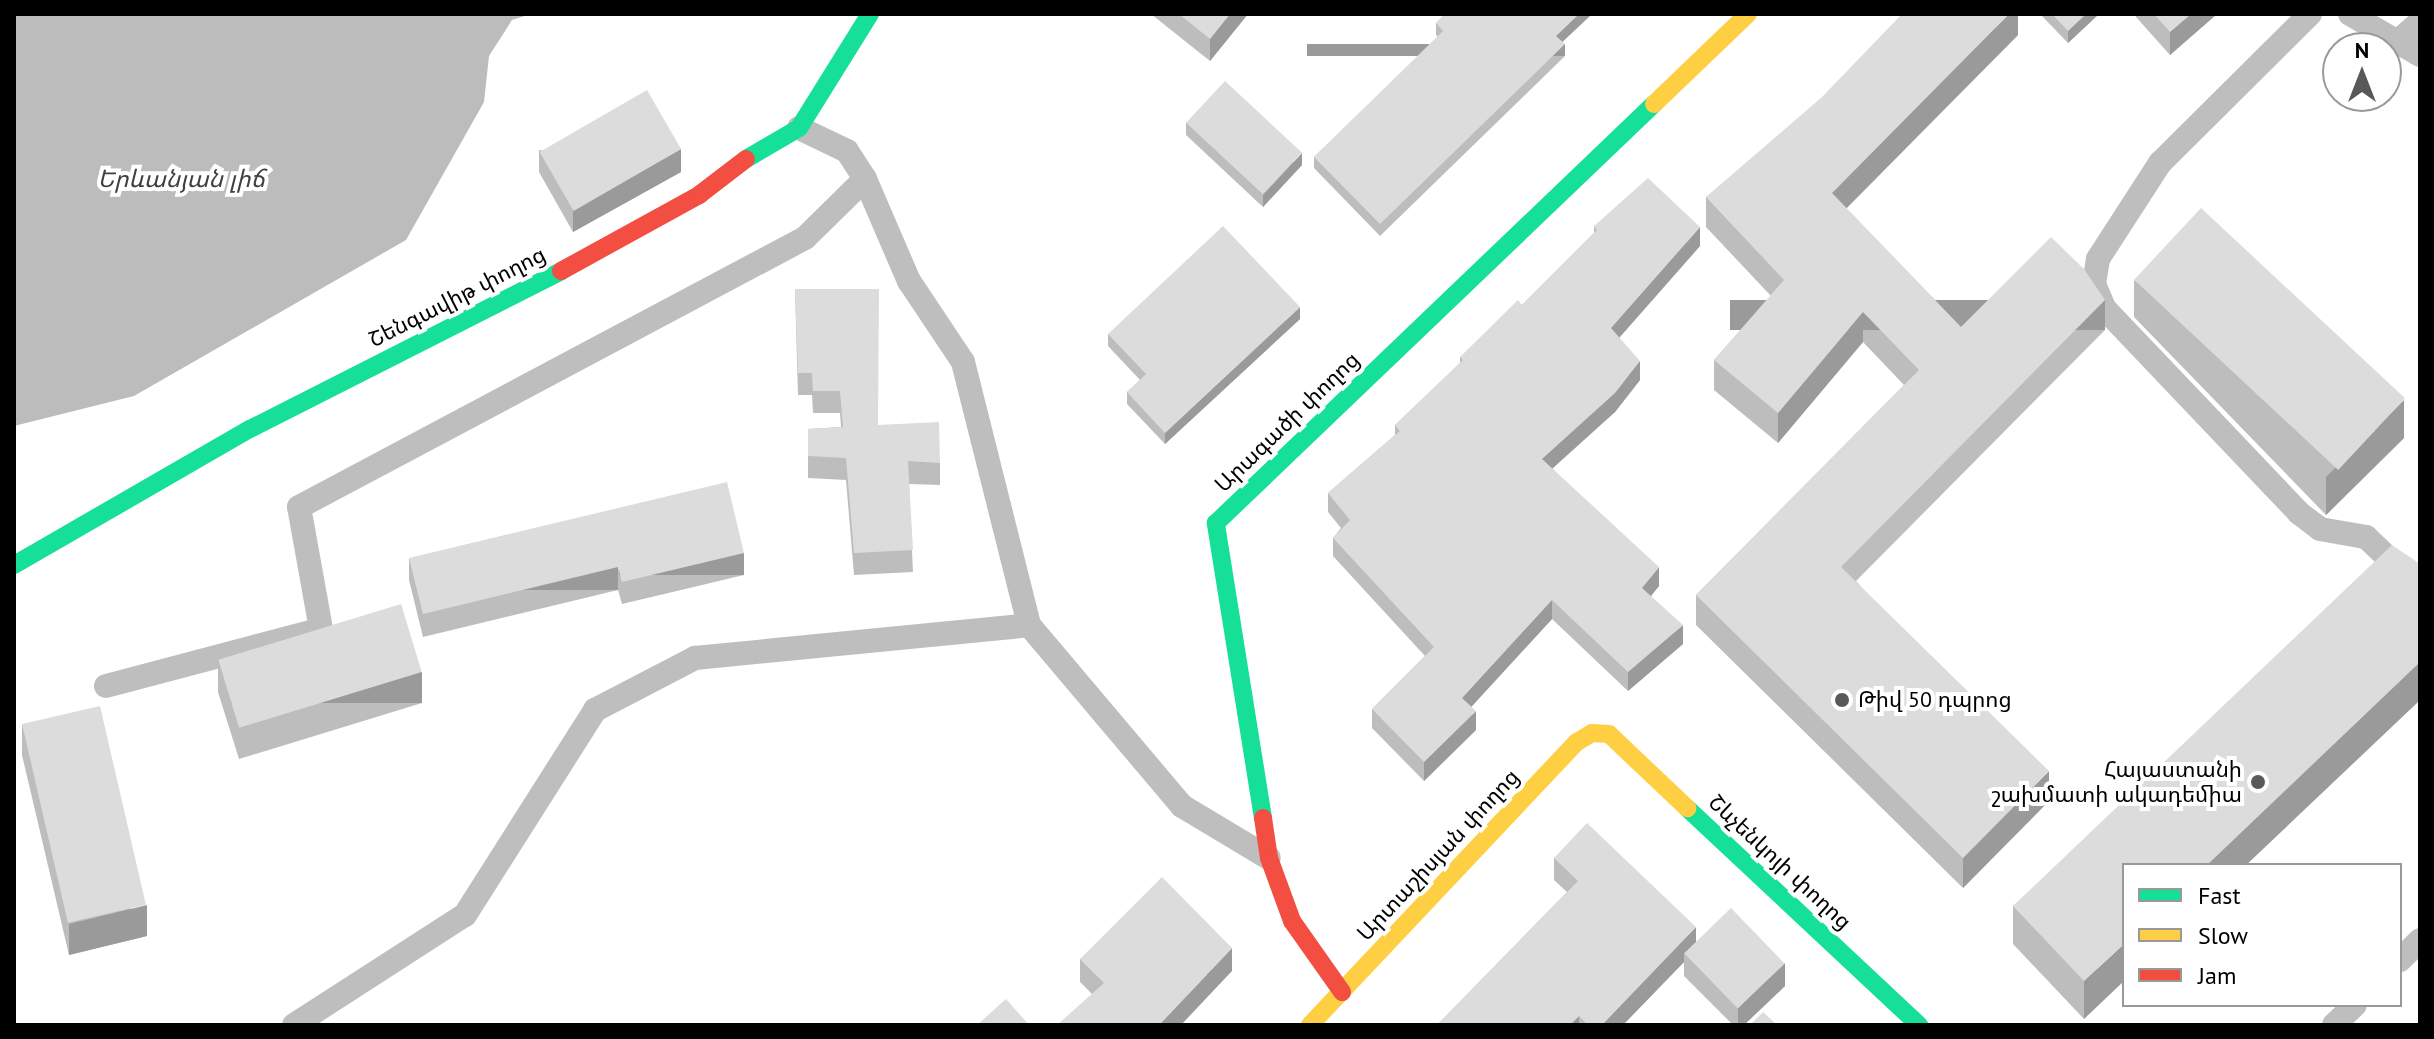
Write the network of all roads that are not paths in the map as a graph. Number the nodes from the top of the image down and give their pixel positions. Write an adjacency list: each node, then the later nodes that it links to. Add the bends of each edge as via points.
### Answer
1 (870, 14): 10 (street, Շենգավիթ փողոց)
2 (1748, 14): 17 (street, Արագածի փողոց, via 1216,523)
3 (2310, 14): 13 (lane, via 2160,163 2098,259 2094,284 2104,308 2299,513 2320,529 2366,537)
4 (2350, 14): 6 (lane)
5 (2420, 22): 7 (lane)
6 (2380, 32)
7 (2402, 38)
8 (2402, 45): 9 (lane)
9 (2420, 55)
10 (799, 128): 11 (lane, via 847,151); 12 (street, Շենգավիթ փողոց, via 631,236 250,429)
11 (865, 179): 14 (lane, via 909,281 963,362); 15 (lane, via 805,238 299,507 321,629)
12 (14, 565)
13 (2420, 588)
14 (1029, 625): 17 (lane, via 1182,806); 22 (lane, via 695,658 595,710 465,915)
15 (106, 686)
16 (1609, 734): 20 (street, Արտաշիսյան փողոց, via 1592,733 1577,742); 24 (street, Շևչենկոյի փողոց)
17 (1269, 858): 20 (street, Արագածի փողոց, via 1292,921)
18 (2420, 940): 19 (lane)
19 (2402, 958)
20 (1342, 992): 23 (street, Արտաշիսյան փողոց)
21 (2353, 1007): 25 (lane)
22 (294, 1025)
23 (1310, 1025)
24 (1919, 1025)
25 (2334, 1025)

